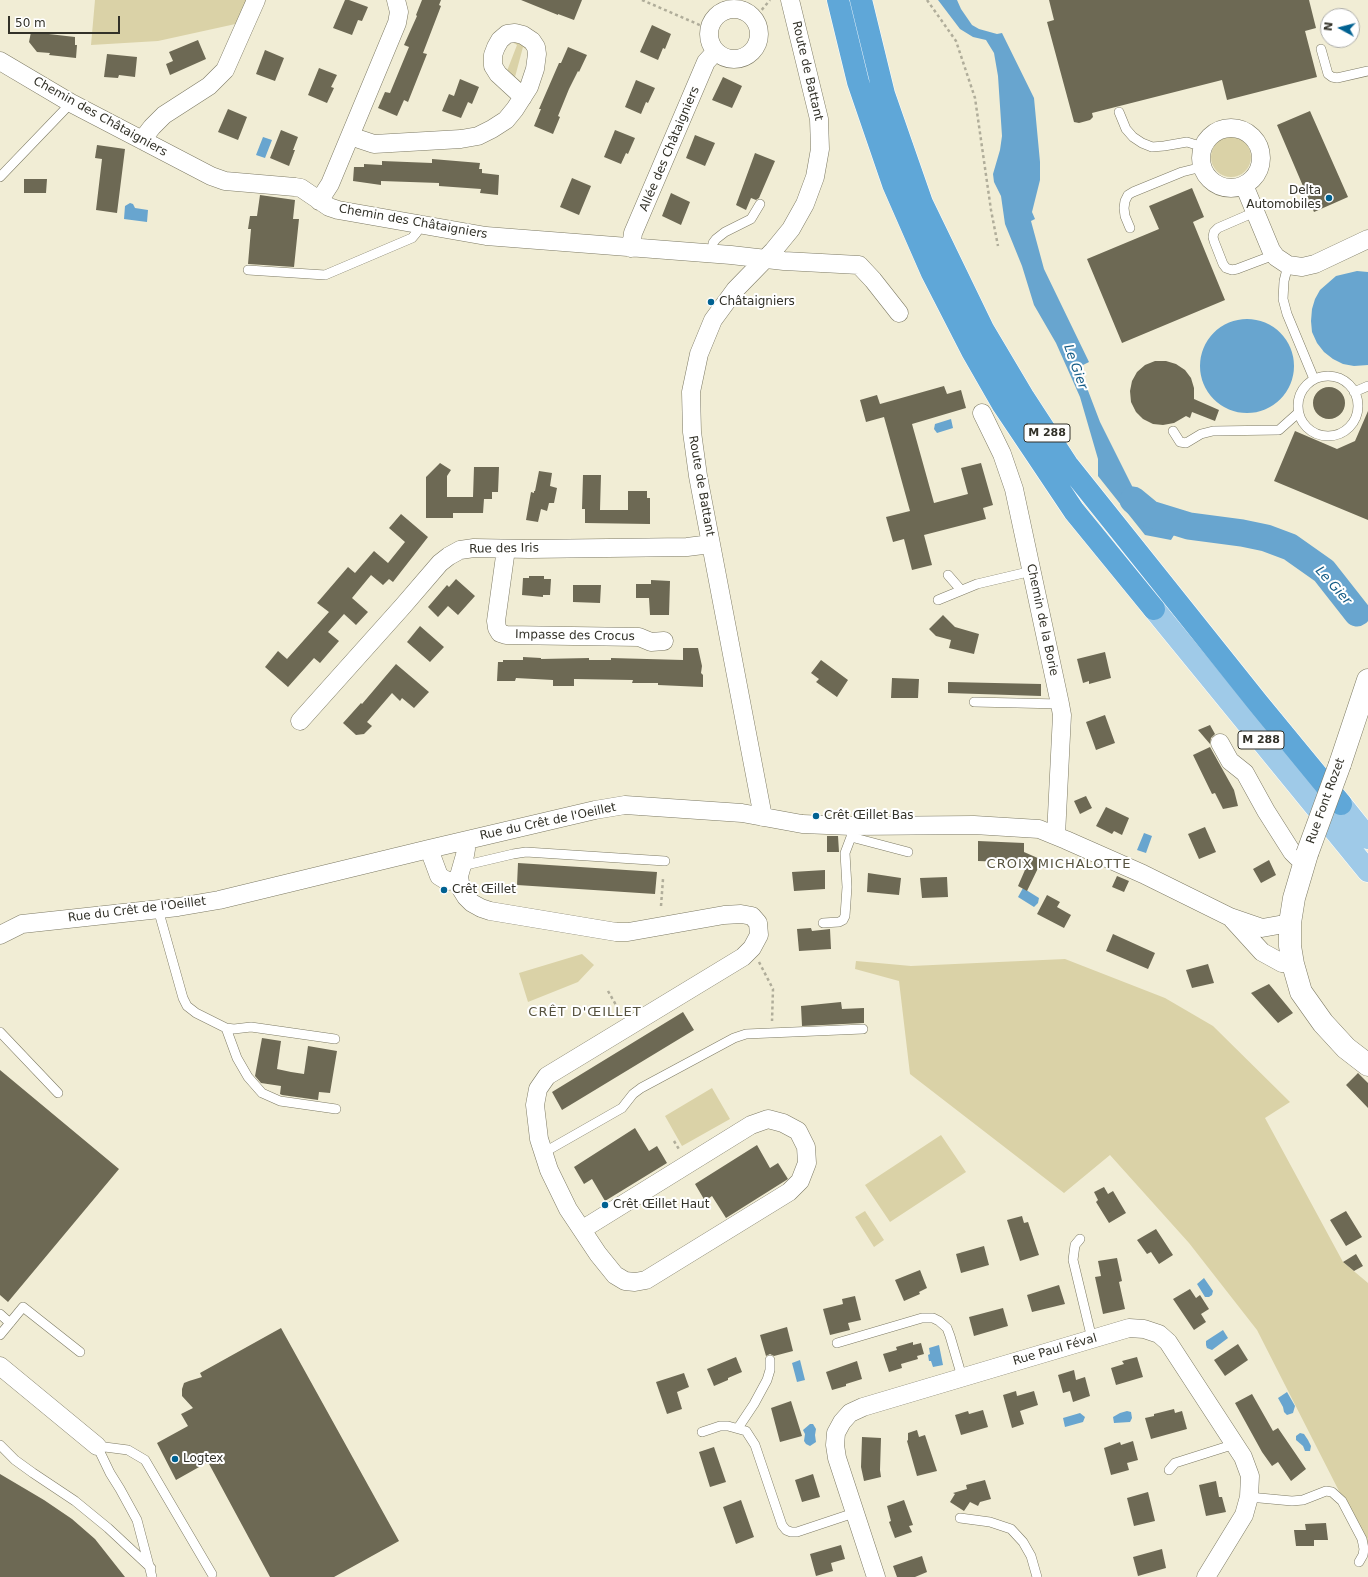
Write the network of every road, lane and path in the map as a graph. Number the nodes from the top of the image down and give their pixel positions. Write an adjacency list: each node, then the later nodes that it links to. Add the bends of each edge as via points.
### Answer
1 (256, 0): 19 (street, via 225,70 208,86 164,116)
2 (396, 0): 18 (street, via 399,12 397,23)
3 (642, 0): 10 (path)
4 (770, 0): 9 (path)
5 (790, 0): 33 (street, Route de Battant, via 819,119 820,149 815,177 805,204 791,229)
6 (838, 0): 49 (highway, M 288, via 858,82 893,184 932,273 972,351 1003,405 1074,511)
7 (860, 0): 56 (highway, M 288, via 884,94 922,203 983,329 1024,398 1072,470)
8 (927, 0): 30 (path, via 956,42 975,98)
9 (754, 19): 10 (street, via 748,13 732,9 717,15); 12 (street, via 758,30 758,43 747,56 731,60)
10 (709, 29): 12 (street, via 708,38)
11 (1321, 49): 14 (lane, via 1328,74 1332,78)
12 (715, 52): 31 (street, Allée des Châtaigniers, via 706,62 634,233)
13 (0, 61): 16 (street, Chemin des Châtaigniers)
14 (1368, 71)
15 (523, 97): 18 (street, via 506,120 478,136 374,144)
16 (71, 103): 19 (street, Chemin des Châtaigniers); 22 (lane)
17 (1119, 112): 20 (lane, via 1126,129 1133,138 1142,143 1152,147 1187,142)
18 (350, 136): 24 (street, via 330,184)
19 (142, 140): 24 (street, Chemin des Châtaigniers, via 211,176 225,180 301,188)
20 (1203, 147): 21 (street, via 1200,157); 23 (street, via 1216,131 1225,128 1239,129 1252,136 1257,143 1261,162 1252,179)
21 (1202, 167): 23 (street, via 1214,183 1234,188); 28 (lane, via 1182,172 1128,195 1124,208)
22 (0, 177)
23 (1244, 185): 26 (street)
24 (319, 201): 27 (street, Chemin des Châtaigniers, via 338,210)
25 (760, 204): 32 (lane, via 751,219 716,239)
26 (1255, 212): 34 (street); 34 (lane, via 1214,232 1214,241 1223,264 1226,268 1237,270)
27 (419, 225): 31 (street, Chemin des Châtaigniers, via 486,236); 35 (lane, via 412,238 325,275)
28 (1130, 228)
29 (1368, 240): 34 (street, via 1315,264 1302,267)
30 (998, 246)
31 (631, 248): 32 (street, Chemin des Châtaigniers)
32 (712, 254): 33 (street, Chemin des Châtaigniers)
33 (765, 258): 36 (street, Chemin des Châtaigniers, via 859,265); 43 (street, Route de Battant, via 735,290 713,320 699,354 691,392 692,432)
34 (1281, 260): 37 (lane, via 1283,299 1287,314)
35 (248, 270)
36 (899, 313)
37 (1314, 379): 39 (lane, via 1334,376 1344,380); 41 (lane, via 1300,394)
38 (1368, 386): 39 (lane)
39 (1354, 392): 41 (lane, via 1358,406 1356,416 1352,425 1336,435 1317,434 1302,422)
40 (982, 413): 45 (street, Chemin de la Borie, via 1009,474)
41 (1298, 413): 42 (lane, via 1279,430 1213,431 1201,434 1186,443 1180,442)
42 (1173, 431)
43 (711, 544): 44 (street, Rue des Iris, via 687,547); 57 (street, Route de Battant)
44 (506, 549): 50 (street, Impasse des Crocus, via 496,621 500,633 639,637 651,642); 54 (street, Rue des Iris, via 460,550 440,563)
45 (1032, 571): 47 (lane); 53 (street, Chemin de la Borie)
46 (948, 575): 47 (lane)
47 (961, 590): 48 (lane)
48 (938, 600)
49 (1154, 609): 66 (main road, M 288)
50 (664, 642)
51 (1368, 680): 64 (main road, Rue Font Rozet, bridge)
52 (974, 702): 53 (lane)
53 (1060, 704): 60 (street, Chemin de la Borie, via 1062,716)
54 (300, 721)
55 (1220, 743): 64 (street, via 1230,761 1248,776 1292,852 1296,857)
56 (1341, 804): 59 (main road)
57 (762, 817): 58 (street, Rue du Crêt de l'Oeillet); 61 (street, Rue du Crêt de l'Oeillet, via 742,813 625,805)
58 (851, 832): 60 (street, Rue du Crêt de l'Oeillet, via 994,826 1039,830); 63 (lane); 72 (lane, via 845,853 845,916 839,922)
59 (1365, 833)
60 (1056, 835): 71 (street, Rue du Crêt de l'Oeillet)
61 (464, 841): 62 (street, Rue du Crêt de l'Oeillet); 67 (street, via 466,849)
62 (429, 849): 67 (street, via 439,876 448,881); 70 (street, Rue du Crêt de l'Oeillet, via 219,900)
63 (908, 852)
64 (1306, 857): 73 (main road, Rue Font Rozet, via 1294,898)
65 (665, 861): 67 (lane, via 526,852 513,854)
66 (1368, 871)
67 (461, 873): 75 (street, via 461,889 466,897 486,910 616,932 724,915 752,916 758,923 759,935)
68 (664, 880): 69 (path)
69 (661, 906)
70 (158, 910): 74 (street, Rue du Crêt de l'Oeillet, via 22,924); 79 (lane, via 187,1006)
71 (1230, 917): 73 (street, via 1262,928); 76 (street, via 1262,952 1282,963)
72 (823, 922)
73 (1290, 923): 76 (main road)
74 (0, 935)
75 (752, 948): 82 (path, via 773,989); 87 (street, via 743,957 547,1076 538,1090 535,1105)
76 (1293, 964): 84 (main road, via 1302,992 1323,1023 1346,1048)
77 (608, 990): 78 (path)
78 (620, 1012)
79 (226, 1028): 83 (lane, via 251,1027); 86 (lane, via 237,1058 248,1077 262,1093 280,1101)
80 (863, 1029): 82 (lane)
81 (0, 1032): 85 (lane)
82 (772, 1034): 87 (lane, via 746,1034 703,1053 641,1088 622,1108)
83 (335, 1039)
84 (1368, 1066)
85 (58, 1093)
86 (336, 1109)
87 (543, 1153): 88 (street, via 548,1170 568,1209)
88 (583, 1229): 88 (street, via 615,1275 625,1282 646,1280 789,1192 800,1181 807,1163 806,1147 798,1131 783,1123 768,1119 751,1125)
89 (1080, 1239): 93 (lane, via 1075,1245 1073,1260)
90 (0, 1314): 91 (lane)
91 (10, 1323): 92 (lane); 95 (lane, via 23,1308)
92 (0, 1335)
93 (1092, 1339): 98 (street, Rue Paul Féval); 101 (street, Rue Paul Féval, via 1129,1328 1159,1334 1168,1342)
94 (837, 1343): 98 (lane, via 922,1318 933,1318 946,1328 950,1336)
95 (80, 1352)
96 (770, 1360): 99 (lane, via 767,1380)
97 (0, 1366): 103 (street)
98 (962, 1377): 106 (street, Rue Paul Féval, via 863,1407 850,1413 842,1422 836,1433 836,1451)
99 (738, 1428): 100 (lane, via 720,1426); 106 (lane, via 746,1431 755,1445 782,1525 786,1530 798,1532)
100 (702, 1432)
101 (1235, 1444): 104 (lane, via 1175,1462); 105 (street, Rue Paul Féval, via 1250,1476)
102 (0, 1445): 109 (lane, via 27,1469 75,1501 108,1528)
103 (97, 1446): 109 (lane, via 137,1520); 110 (lane, via 128,1450 145,1460)
104 (1169, 1470)
105 (1249, 1497): 108 (lane, via 1303,1500 1326,1491 1332,1492 1342,1501 1362,1539 1364,1549); 113 (street, Rue Paul Féval, via 1244,1515)
106 (854, 1513): 111 (street, Rue Paul Féval)
107 (960, 1518): 112 (lane, via 990,1522 1011,1530 1023,1542 1031,1556)
108 (1359, 1562)
109 (152, 1572)
110 (212, 1574)
111 (876, 1577)
112 (1037, 1577)
113 (1206, 1577)

